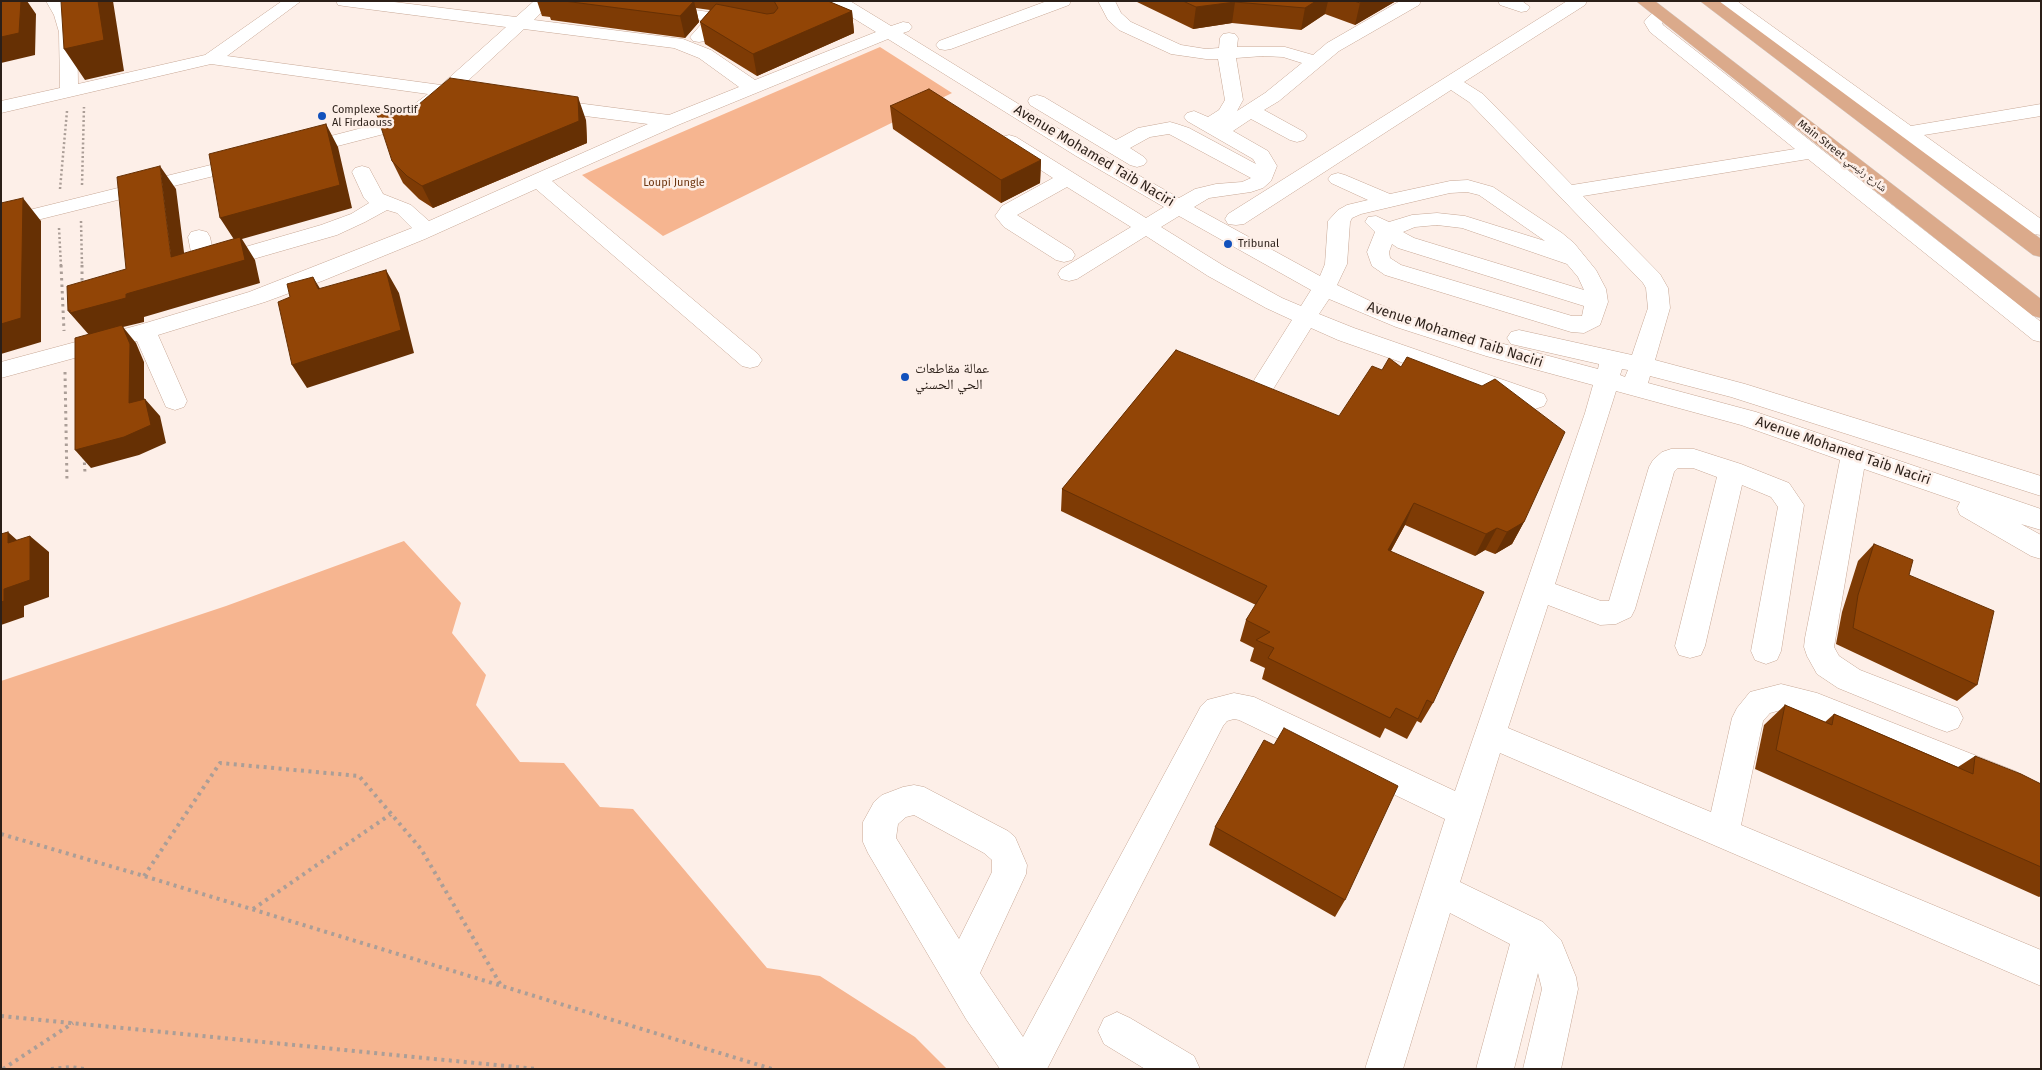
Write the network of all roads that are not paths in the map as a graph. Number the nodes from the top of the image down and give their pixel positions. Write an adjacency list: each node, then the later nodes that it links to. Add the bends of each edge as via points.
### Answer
1 (75, 1): 14 (street)
2 (293, 1): 25 (street)
3 (344, 1): 19 (street)
4 (544, 1): 19 (street)
5 (838, 1): 20 (street, Avenue Mohamed Taib Naciri)
6 (868, 1): 20 (street, Avenue Mohamed Taib Naciri)
7 (1063, 1): 23 (street)
8 (1107, 1): 21 (street); 22 (street, via 1110,11 1119,21 1168,47 1196,54)
9 (1413, 1): 26 (street)
10 (1579, 1): 27 (street)
11 (1644, 1): 16 (main road, Main Street شارع رئيسي)
12 (1708, 1): 60 (main road)
13 (1726, 1): 39 (street)
14 (59, 8): 29 (street, via 68,32)
15 (647, 8): 17 (street)
16 (1661, 15): 42 (street, via 1653,22 1656,28); 66 (main road, Main Street شارع رئيسي)
17 (716, 18): 18 (street); 24 (street)
18 (735, 22)
19 (519, 24): 24 (street); 30 (street)
20 (900, 28): 23 (street, Avenue Mohamed Taib Naciri); 28 (street); 50 (street, Avenue Mohamed Taib Naciri, via 1083,152)
21 (1174, 30)
22 (1223, 43): 26 (street, via 1250,53 1285,52); 37 (street, via 1234,95 1233,105 1226,114)
23 (945, 45): 41 (street, Avenue Mohamed Taib Naciri)
24 (689, 47): 28 (street, via 705,54)
25 (211, 59): 29 (street); 30 (street)
26 (1318, 59): 33 (street)
27 (1451, 82): 48 (street, via 1476,98); 53 (street)
28 (752, 87): 36 (street)
29 (77, 90): 34 (street)
30 (445, 91): 31 (street); 54 (street, via 400,124)
31 (494, 98)
32 (533, 103): 36 (street)
33 (1253, 104): 37 (street); 40 (street)
34 (1, 107)
35 (2041, 110): 39 (street)
36 (671, 121): 47 (street)
37 (1207, 124): 44 (street, via 1261,155 1267,166)
38 (992, 131): 45 (street)
39 (1907, 132): 56 (street)
40 (1297, 136)
41 (1115, 148): 44 (street, via 1145,132 1170,128); 50 (street, Avenue Mohamed Taib Naciri)
42 (1811, 152): 48 (street); 69 (street)
43 (362, 172): 51 (street, via 374,198)
44 (1264, 177): 50 (street, via 1251,186 1209,191)
45 (1068, 178): 55 (street); 55 (street, via 1009,210 1006,216 1066,265)
46 (1338, 179): 49 (street)
47 (538, 180): 57 (street); 70 (street)
48 (1568, 192): 72 (street, via 1644,269 1657,288 1658,313)
49 (1388, 201): 52 (street); 61 (street, via 1450,186 1477,188 1542,228)
50 (1189, 202): 53 (street, Avenue Mohamed Taib Naciri); 55 (street); 62 (street, Avenue Mohamed Taib Naciri)
51 (384, 203): 57 (street, via 404,209); 59 (street, via 329,230 242,260 207,263 203,259)
52 (1354, 209): 58 (street); 63 (street, via 1344,214 1339,222 1337,256)
53 (1236, 219): 63 (street, Avenue Mohamed Taib Naciri)
54 (1, 223)
55 (1146, 227): 65 (street)
56 (2041, 229)
57 (426, 230): 68 (street)
58 (1387, 231): 61 (street, via 1412,221 1456,220); 64 (street, via 1406,243); 64 (street, via 1381,240 1378,257 1393,270 1571,324 1584,325 1592,320)
59 (199, 237)
60 (2041, 250)
61 (1575, 259): 64 (street, via 1592,282)
62 (1299, 275): 63 (street, Avenue Mohamed Taib Naciri); 65 (street)
63 (1329, 281): 67 (street); 72 (street, Avenue Mohamed Taib Naciri)
64 (1596, 302)
65 (1274, 303): 67 (street)
66 (2041, 311)
67 (1305, 318): 73 (street); 74 (street)
68 (145, 331): 71 (street); 75 (street)
69 (2041, 334)
70 (750, 360)
71 (1, 370)
72 (1624, 373): 76 (street, Avenue Mohamed Taib Naciri); 79 (street, Avenue Mohamed Taib Naciri, via 1754,395); 82 (street)
73 (1258, 393)
74 (1535, 400)
75 (174, 401)
76 (1854, 454): 78 (street, Avenue Mohamed Taib Naciri); 85 (street, via 1820,638 1822,656 1828,665 1849,679)
77 (1732, 471): 82 (street, via 1686,457 1666,462 1624,604 1616,612 1600,613); 83 (street); 84 (street, via 1780,490 1791,505)
78 (1932, 482): 80 (street, Avenue Mohamed Taib Naciri); 81 (street, via 1978,513)
79 (2041, 486)
80 (2041, 520)
81 (2041, 548)
82 (1539, 590): 86 (street)
83 (1690, 646)
84 (1766, 651)
85 (1947, 718)
86 (1491, 735): 88 (street); 89 (street)
87 (2041, 802): 89 (street, via 2004,781 1806,702 1781,697 1761,701 1748,718)
88 (1464, 812): 90 (street); 95 (street, via 1243,707 1218,710)
89 (1723, 832): 92 (street)
90 (1440, 890): 91 (street); 97 (street)
91 (1530, 935): 98 (street); 99 (street, via 1548,954 1560,990)
92 (2041, 968)
93 (960, 975): 93 (street, via 880,842 880,822 894,806 903,802 924,802 996,842 1010,864 1009,874); 95 (street, via 1000,1038)
94 (1117, 1032): 96 (street)
95 (1025, 1069)
96 (1181, 1069)
97 (1384, 1069)
98 (1495, 1069)
99 (1542, 1069)

